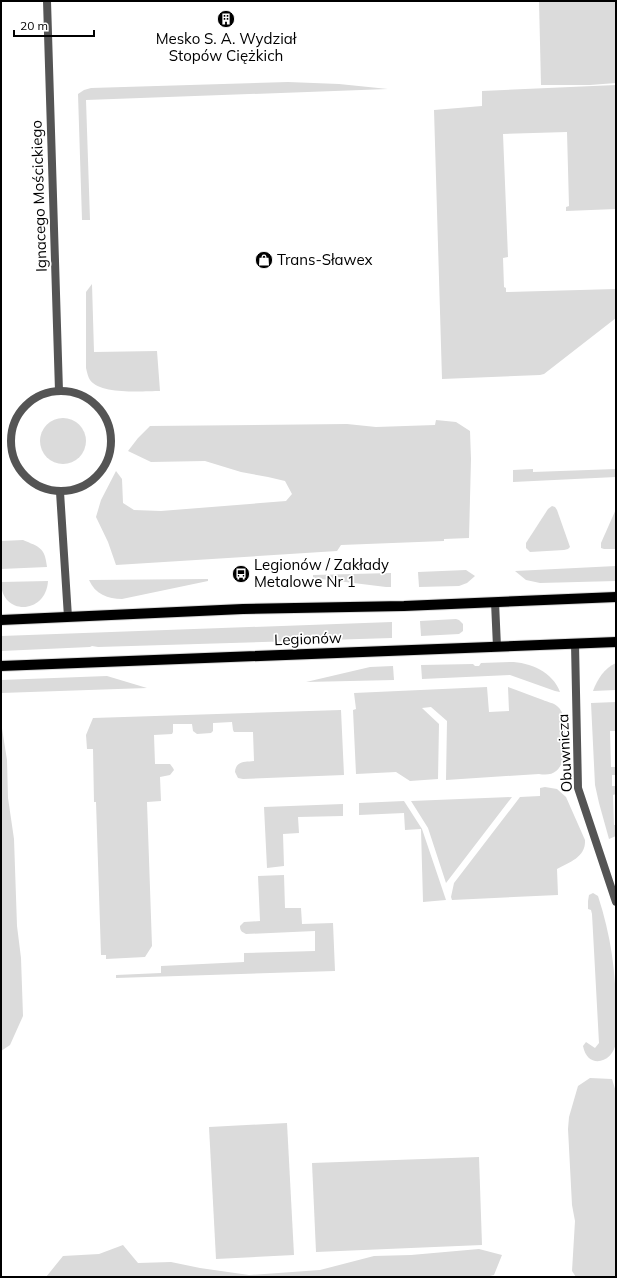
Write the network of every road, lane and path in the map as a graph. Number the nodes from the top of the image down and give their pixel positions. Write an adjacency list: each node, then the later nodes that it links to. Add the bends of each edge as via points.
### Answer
1 (47, 1): 2 (street, Ignacego Mościckiego)
2 (59, 391): 3 (street, via 42,395 26,405 17,416 10,445 14,460 32,483 46,490); 3 (street, via 84,396 95,404 110,428 112,444 107,462 96,478 79,488)
3 (60, 492): 6 (street)
4 (616, 597): 5 (main road, Legionów)
5 (495, 602): 6 (main road, Legionów); 10 (street)
6 (68, 617): 7 (main road, Legionów)
7 (1, 620)
8 (616, 642): 9 (main road, Legionów)
9 (575, 644): 10 (main road, Legionów); 12 (street, Obuwnicza, via 578,788)
10 (497, 647): 11 (main road, Legionów)
11 (1, 666)
12 (616, 902)

